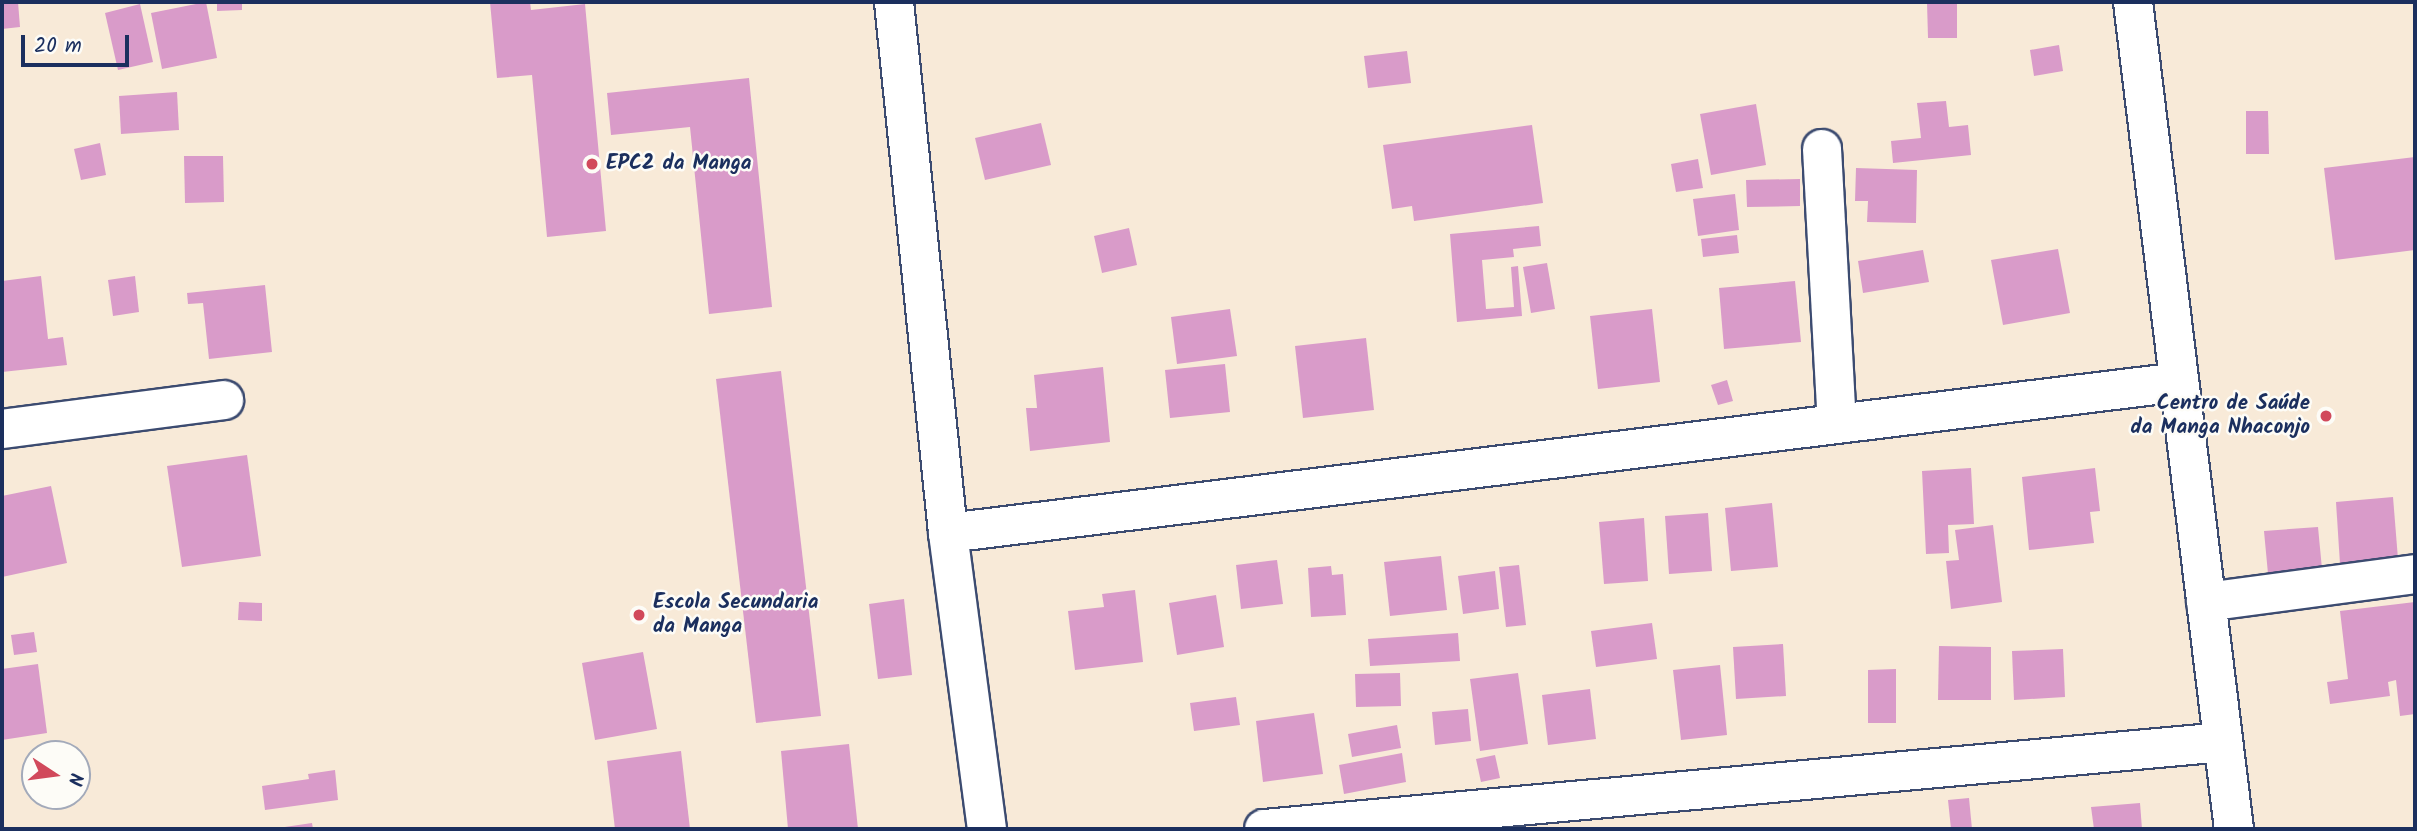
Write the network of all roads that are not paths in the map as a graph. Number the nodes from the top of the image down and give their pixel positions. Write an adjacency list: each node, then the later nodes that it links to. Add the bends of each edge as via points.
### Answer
1 (894, 2): 8 (street)
2 (2133, 2): 4 (street)
3 (1822, 149): 6 (street)
4 (2179, 382): 6 (street); 10 (street)
5 (224, 400): 7 (street)
6 (1837, 424): 8 (street)
7 (2, 429)
8 (948, 533): 12 (street)
9 (2415, 575): 10 (street)
10 (2206, 602): 11 (street)
11 (2223, 742): 13 (street); 14 (street)
12 (987, 829)
13 (1264, 829)
14 (2234, 829)

